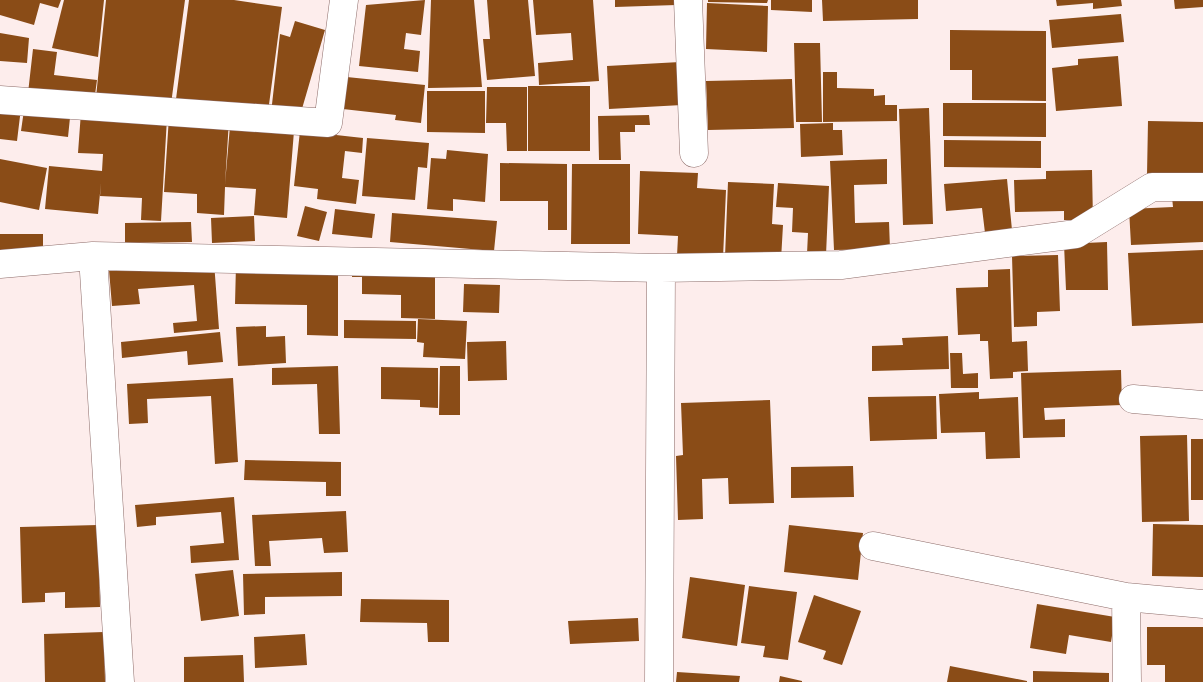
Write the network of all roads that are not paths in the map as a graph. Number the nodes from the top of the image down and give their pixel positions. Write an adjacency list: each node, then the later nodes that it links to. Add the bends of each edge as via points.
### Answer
1 (344, 0): 3 (street, via 328,123)
2 (688, 0): 4 (street)
3 (0, 100)
4 (694, 153)
5 (1203, 187): 8 (street, via 1152,187 1076,234 841,265)
6 (93, 256): 7 (street); 8 (street); 14 (street)
7 (0, 264)
8 (661, 268): 15 (street)
9 (1134, 399): 10 (street)
10 (1203, 405)
11 (873, 546): 12 (street)
12 (1126, 597): 13 (street); 16 (street)
13 (1203, 604)
14 (120, 682)
15 (659, 682)
16 (1127, 682)

